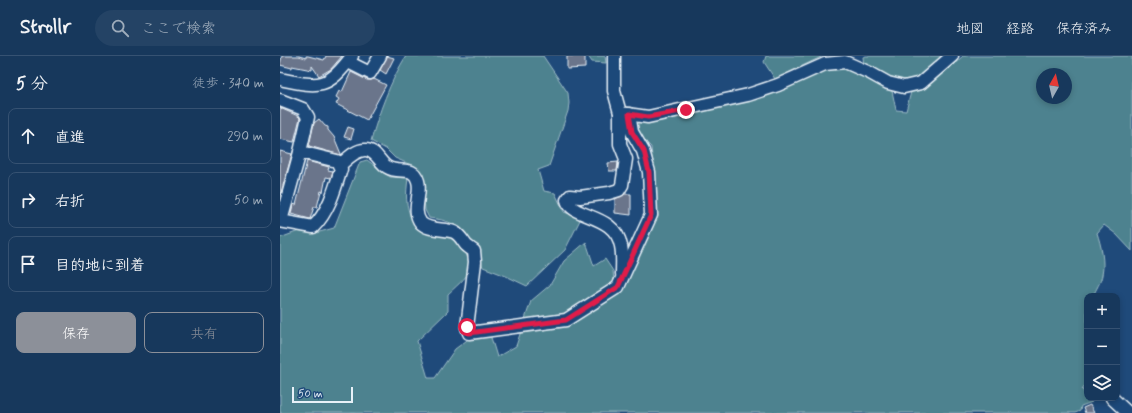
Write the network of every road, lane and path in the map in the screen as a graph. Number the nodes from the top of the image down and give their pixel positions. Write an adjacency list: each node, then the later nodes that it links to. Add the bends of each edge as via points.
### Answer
1 (380, 56): 4 (street, via 370,73)
2 (614, 56): 7 (street, via 614,91)
3 (952, 56): 7 (street, via 921,83 904,87 888,83 845,62 825,64 778,86 748,95 648,117)
4 (350, 59): 5 (street, via 337,75 326,82 315,85)
5 (280, 79)
6 (280, 100): 8 (street, via 303,109 308,117)
7 (625, 113): 11 (street, via 632,132 644,151 649,172 651,215); 11 (street, via 620,144 626,159 622,185 618,190 609,193 570,196 567,200 568,204 578,211 606,223 615,231 621,246)
8 (300, 152): 9 (street, via 337,161); 10 (street)
9 (340, 165): 10 (street, via 335,190 319,222 313,227); 11 (street, via 364,150 376,154 387,167 415,174 420,187 417,212 422,223 457,234 474,250 475,262 467,327 469,333 566,320 618,287)
10 (280, 221)
11 (622, 278)
12 (1115, 401): 13 (street)
13 (1128, 413)

